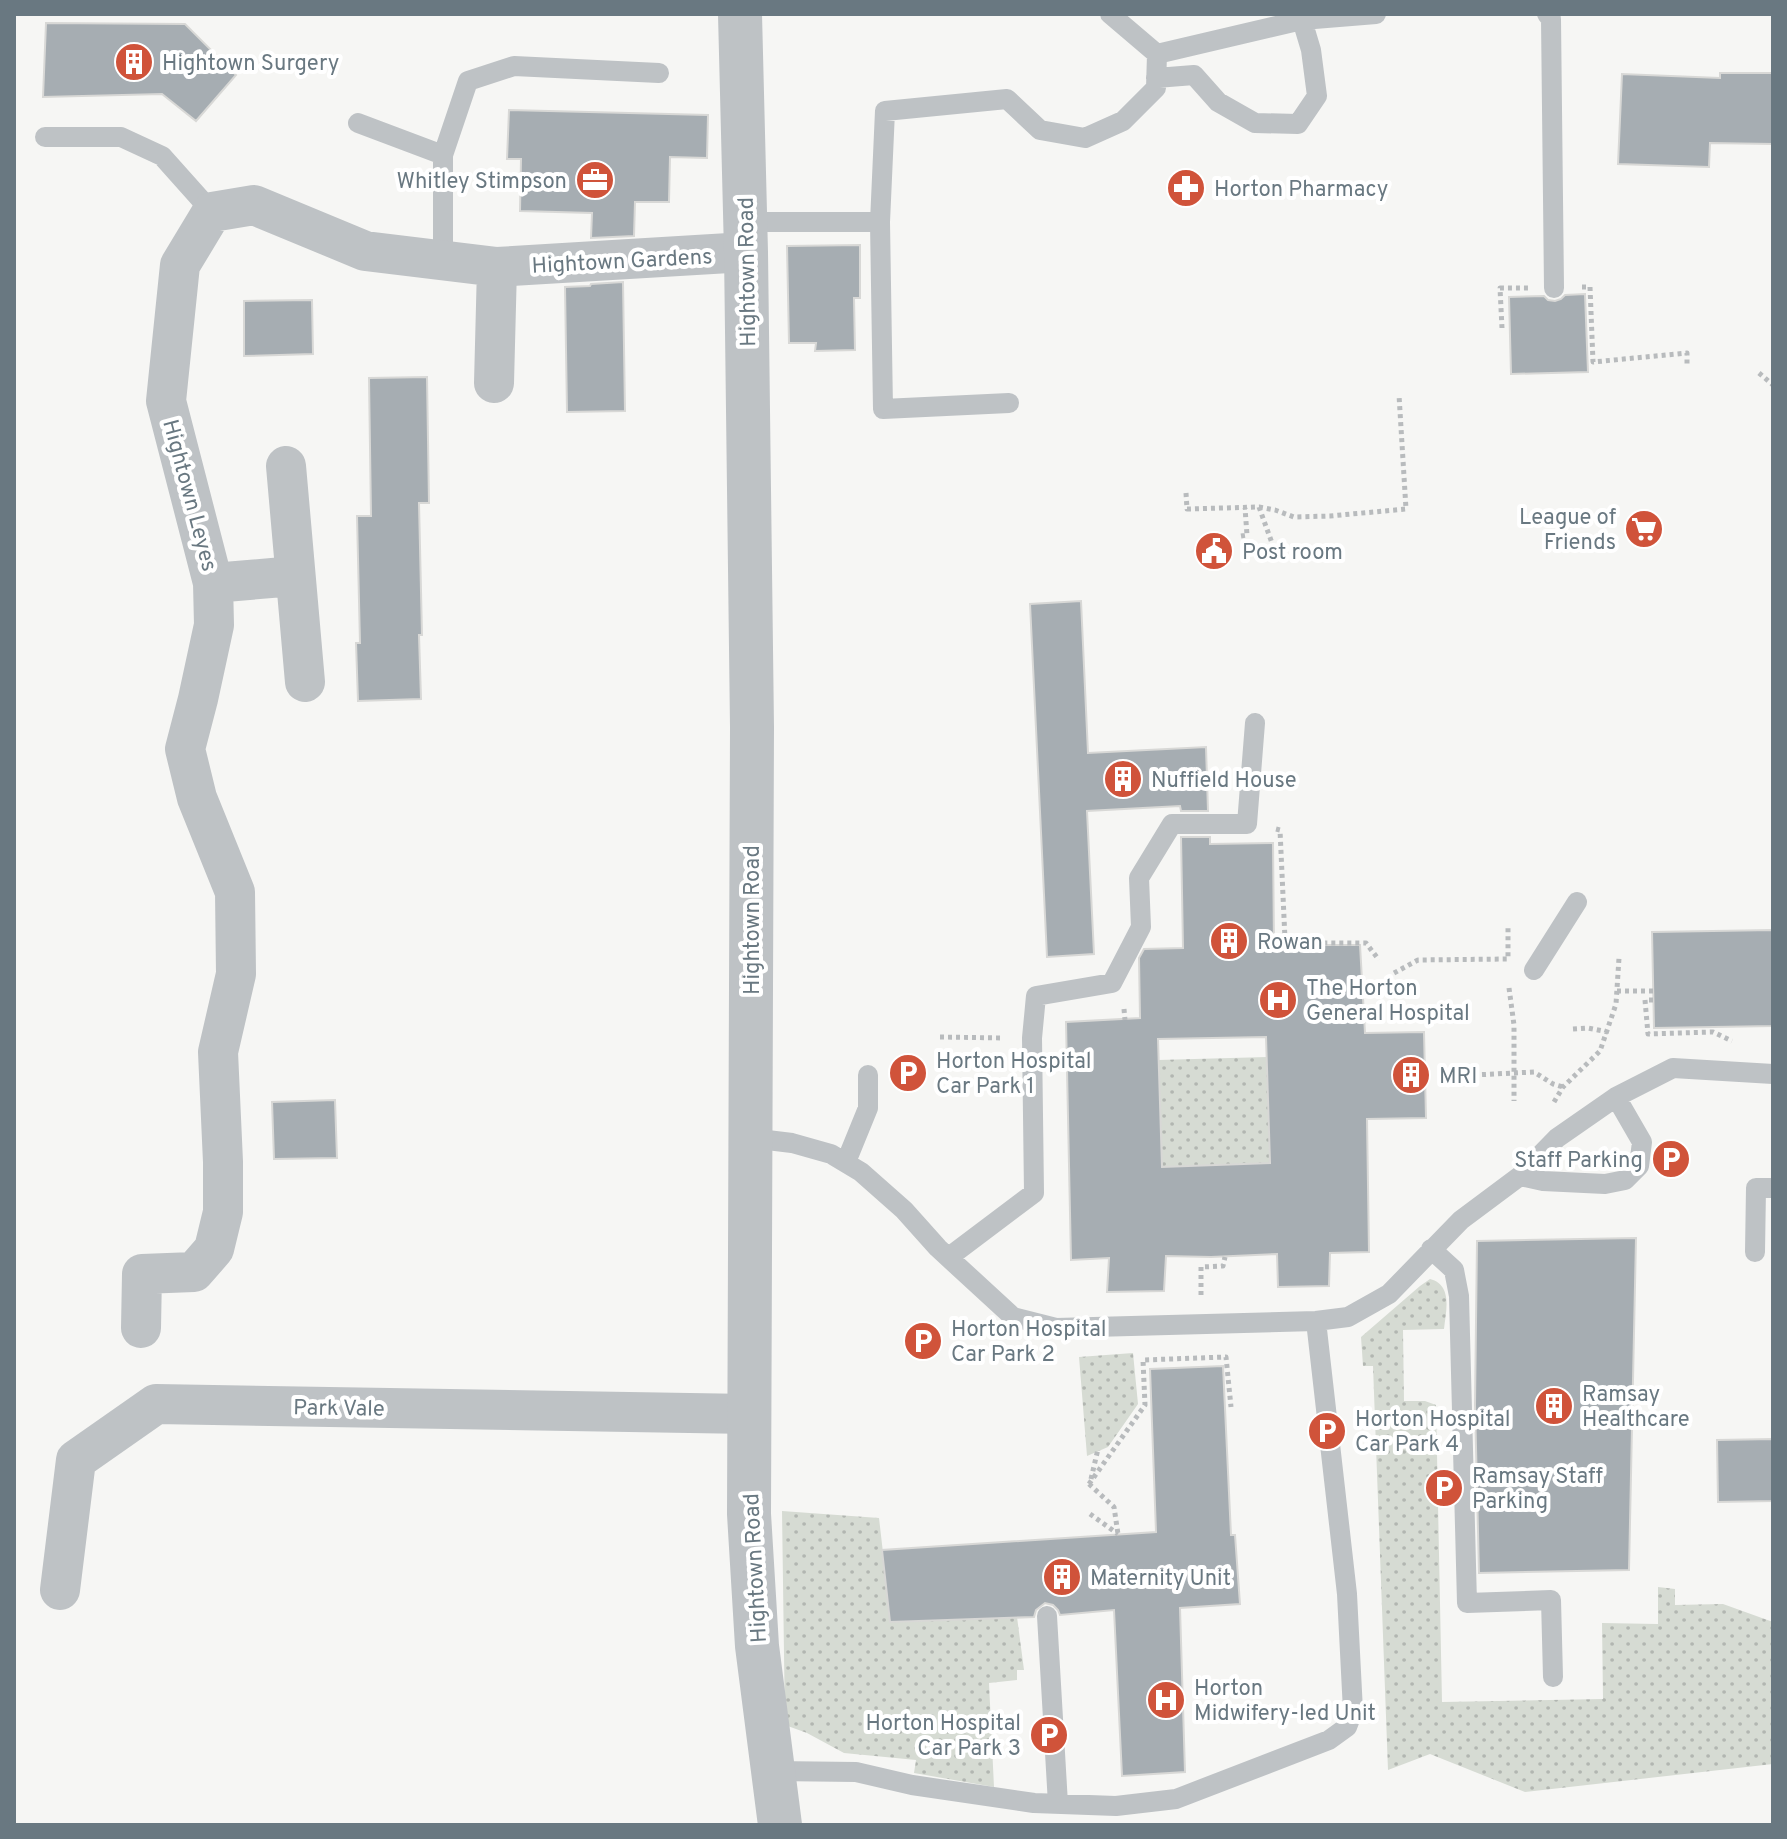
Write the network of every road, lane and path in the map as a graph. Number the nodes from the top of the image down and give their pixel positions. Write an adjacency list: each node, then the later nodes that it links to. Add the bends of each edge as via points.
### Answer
1 (740, 14): 14 (street, Hightown Road)
2 (1110, 14): 6 (lane)
3 (1376, 14): 5 (lane)
4 (1547, 14): 17 (lane)
5 (1302, 20): 6 (lane); 8 (lane, via 1317,96 1298,124 1255,123 1218,102 1194,75)
6 (1157, 54): 8 (lane)
7 (659, 73): 11 (lane, via 514,66 468,81)
8 (1156, 78): 13 (lane, via 1156,88 1123,121 1085,138 1040,130 1007,99 885,111)
9 (358, 123): 11 (lane)
10 (45, 137): 12 (lane, via 121,137 162,156)
11 (443, 155): 15 (lane)
12 (212, 212): 15 (street, Hightown Gardens, via 254,205 365,251); 32 (street, Hightown Leyes, via 180,265 166,401)
13 (880, 222): 14 (lane); 24 (lane, via 883,409)
14 (746, 237): 16 (street, Hightown Gardens); 63 (street, Hightown Road)
15 (443, 262): 16 (street, Hightown Gardens)
16 (497, 267): 21 (street)
17 (1554, 288): 18 (path, via 1500,288); 19 (path, via 1590,287 1593,362 1687,353)
18 (1502, 328)
19 (1687, 367)
20 (1759, 373): 22 (path)
21 (494, 383)
22 (1773, 385)
23 (1399, 395): 27 (path, via 1406,509 1294,517)
24 (1009, 403)
25 (286, 466): 31 (street)
26 (1186, 493): 28 (path, via 1187,509)
27 (1259, 507): 28 (path); 30 (path)
28 (1245, 508): 29 (path, via 1247,535)
29 (1241, 536)
30 (1272, 543)
31 (295, 576): 32 (street); 33 (street)
32 (213, 583): 73 (street, Hightown Leyes, via 214,625 185,749 197,798 235,892 236,974 218,1052 223,1212 214,1249 194,1272 142,1274)
33 (305, 682)
34 (1255, 723): 35 (lane)
35 (1247, 824): 40 (path, via 1280,830 1285,939 1366,943); 53 (lane, via 1172,824 1139,878 1141,927 1112,983 1036,996)
36 (1577, 902): 41 (lane)
37 (1508, 927): 39 (path)
38 (1619, 958): 45 (path)
39 (1508, 959): 42 (path); 43 (path, via 1418,960)
40 (1379, 960)
41 (1534, 970)
42 (1508, 971)
43 (1394, 973)
44 (1509, 986): 55 (path)
45 (1617, 991): 46 (path); 51 (path)
46 (1653, 991)
47 (1653, 1000): 54 (path, via 1645,1000 1648,1034 1713,1032)
48 (1124, 1008): 49 (path)
49 (1125, 1020)
50 (1573, 1029): 51 (path)
51 (1608, 1032): 59 (path, via 1600,1051)
52 (940, 1037): 53 (path)
53 (1032, 1038): 69 (lane, via 1034,1193)
54 (1734, 1042)
55 (1514, 1073): 58 (path); 59 (path, via 1534,1072); 61 (path)
56 (1773, 1074): 60 (lane, via 1673,1068)
57 (868, 1075): 64 (lane, via 868,1108)
58 (1474, 1075)
59 (1563, 1087): 62 (path)
60 (1616, 1097): 65 (lane, via 1557,1138); 65 (lane, via 1642,1142 1639,1166 1625,1180 1605,1184)
61 (1514, 1101)
62 (1554, 1102)
63 (751, 1138): 64 (lane, via 792,1143); 75 (street, Hightown Road)
64 (846, 1162): 69 (lane, via 904,1210)
65 (1520, 1176): 67 (lane)
66 (1773, 1188): 68 (lane, via 1756,1188)
67 (1431, 1249): 72 (lane, via 1389,1294 1348,1317); 81 (lane, via 1454,1270 1459,1296 1467,1603 1551,1600)
68 (1755, 1252)
69 (949, 1257): 72 (lane, via 1013,1317 1056,1328)
70 (1225, 1257): 71 (path, via 1223,1266 1201,1267)
71 (1201, 1304)
72 (1316, 1321): 83 (lane, via 1347,1594 1353,1711 1347,1727 1329,1740 1176,1799 1116,1806)
73 (141, 1328)
74 (1231, 1407): 77 (path, via 1226,1357 1143,1360 1145,1405)
75 (750, 1414): 79 (street, Park Vale, via 156,1404 76,1460); 82 (street, Hightown Road, via 749,1514 757,1646)
76 (1098, 1449): 77 (path)
77 (1089, 1484): 78 (path, via 1114,1507 1118,1534)
78 (1090, 1514)
79 (60, 1590)
80 (1047, 1616): 83 (lane)
81 (1553, 1677)
82 (774, 1771): 83 (lane, via 856,1772 912,1785); 84 (street, Hightown Road)
83 (1058, 1804)
84 (780, 1825)

